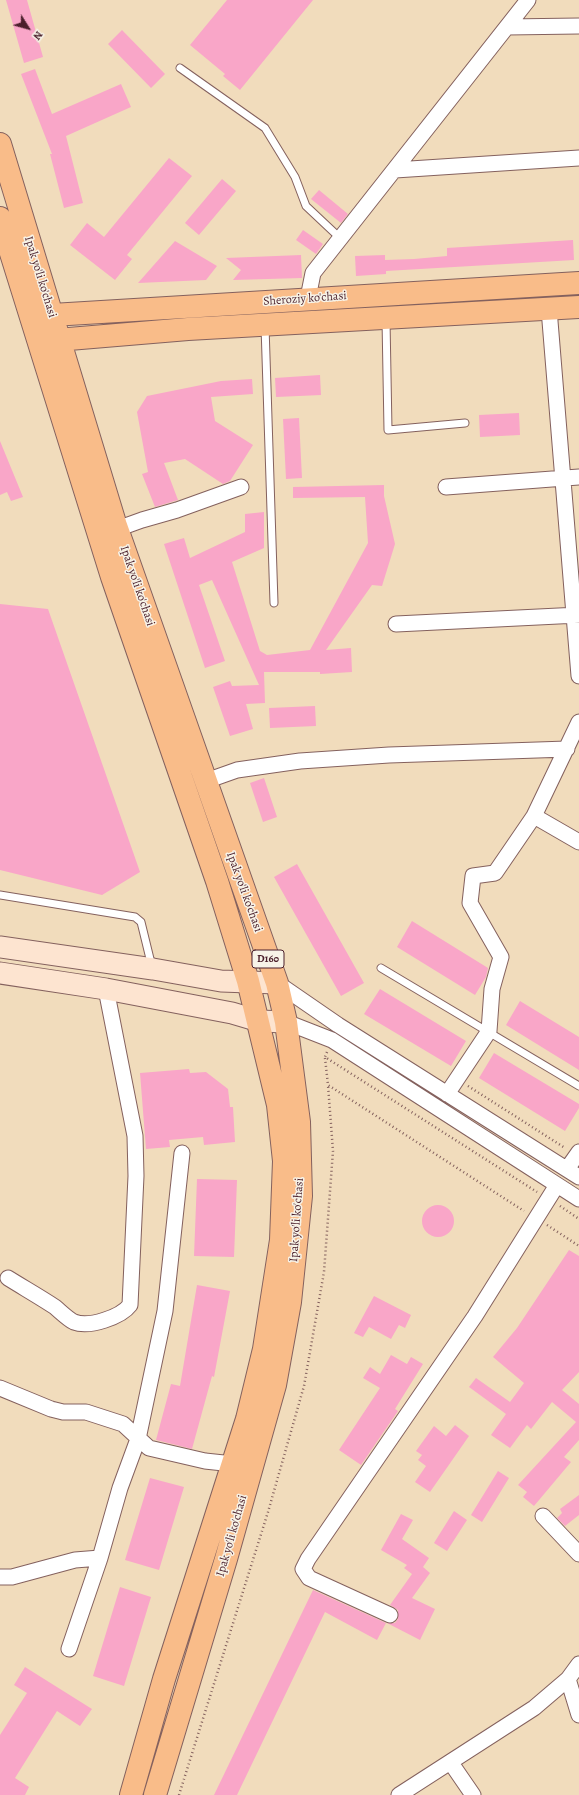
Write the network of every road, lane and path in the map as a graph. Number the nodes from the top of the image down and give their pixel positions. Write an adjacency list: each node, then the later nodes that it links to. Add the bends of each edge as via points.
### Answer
1 (528, 0): 3 (street)
2 (579, 26): 3 (street)
3 (507, 27): 7 (street)
4 (180, 68): 9 (lane, via 265,128 295,177 306,206)
5 (0, 144): 14 (main road, Ipak yo'li ko'chasi / D160)
6 (579, 158): 7 (street)
7 (395, 170): 9 (street)
8 (0, 218): 14 (main road, Ipak yo'li ko'chasi / D160)
9 (340, 238): 11 (street, via 313,273)
10 (579, 283): 11 (main road, Sheroziy ko'chasi)
11 (308, 298): 14 (main road, Sheroziy ko'chasi)
12 (579, 307): 13 (main road, Sheroziy ko'chasi)
13 (549, 309): 15 (main road, Sheroziy ko'chasi); 20 (street)
14 (41, 317): 17 (main road, Ipak yo'li ko'chasi / D160)
15 (386, 318): 16 (main road, Sheroziy ko'chasi); 18 (lane, via 388,430)
16 (265, 324): 17 (main road, Sheroziy ko'chasi); 24 (lane)
17 (49, 341): 23 (main road, Ipak yo'li ko'chasi / D160); 38 (main road, Ipak yo'li ko'chasi / D160, via 112,577 217,881)
18 (465, 423)
19 (579, 477): 20 (street)
20 (562, 478): 22 (street); 25 (street)
21 (241, 487): 23 (street)
22 (446, 487)
23 (117, 529): 30 (main road, Ipak yo'li ko'chasi / D160)
24 (274, 603)
25 (577, 615): 26 (street); 27 (street)
26 (396, 624)
27 (579, 676)
28 (579, 722): 29 (street)
29 (567, 749): 30 (street, via 300,761 237,770); 31 (street)
30 (206, 781): 39 (main road, Ipak yo'li ko'chasi / D160)
31 (534, 816): 32 (street); 43 (street, via 495,873 473,876 470,903 501,957 492,989)
32 (579, 842)
33 (0, 895): 36 (lane, via 135,917 141,922)
34 (0, 947): 36 (main road)
35 (382, 968): 43 (lane)
36 (153, 969): 38 (main road, via 221,981)
37 (0, 973): 40 (main road)
38 (248, 981): 39 (main road); 41 (main road, Ipak yo'li ko'chasi / D160)
39 (277, 983): 42 (main road, Ipak yo'li ko'chasi / D160); 47 (street)
40 (106, 988): 41 (main road, via 232,1013); 55 (street, via 135,1136 136,1176 130,1304 126,1311 116,1316 86,1324 74,1322)
41 (259, 1021): 42 (main road); 58 (main road, Ipak yo'li ko'chasi / D160, via 278,1105 284,1161 281,1240 264,1349)
42 (286, 1022): 51 (street, via 332,1040); 70 (main road, Ipak yo'li ko'chasi / D160, via 299,1122 301,1196 290,1302 275,1385 226,1559)
43 (489, 1031): 45 (street); 46 (lane)
44 (325, 1057): 53 (path, via 328,1085)
45 (457, 1080): 47 (street); 49 (path)
46 (579, 1086)
47 (447, 1094): 50 (street)
48 (182, 1153): 57 (street, via 165,1311)
49 (578, 1154): 50 (street)
50 (573, 1173)
51 (557, 1185): 52 (street); 53 (street)
52 (579, 1199)
53 (537, 1218): 54 (path); 63 (street, via 475,1316 308,1559 304,1569 309,1578)
54 (579, 1246)
55 (8, 1278)
56 (0, 1388): 57 (street, via 51,1410 86,1412 123,1424)
57 (138, 1439): 58 (street, via 149,1448 205,1462); 61 (street, via 120,1488)
58 (233, 1464): 69 (main road, Ipak yo'li ko'chasi / D160, via 164,1680)
59 (543, 1516): 60 (street)
60 (579, 1554)
61 (100, 1558): 62 (street, via 75,1560 12,1577); 64 (street)
62 (0, 1577)
63 (390, 1615)
64 (69, 1649)
65 (579, 1664): 66 (street)
66 (568, 1679): 67 (street); 68 (street, via 534,1708)
67 (579, 1715)
68 (451, 1763): 71 (street); 72 (street)
69 (131, 1795)
70 (154, 1795)
71 (399, 1795)
72 (473, 1795)

